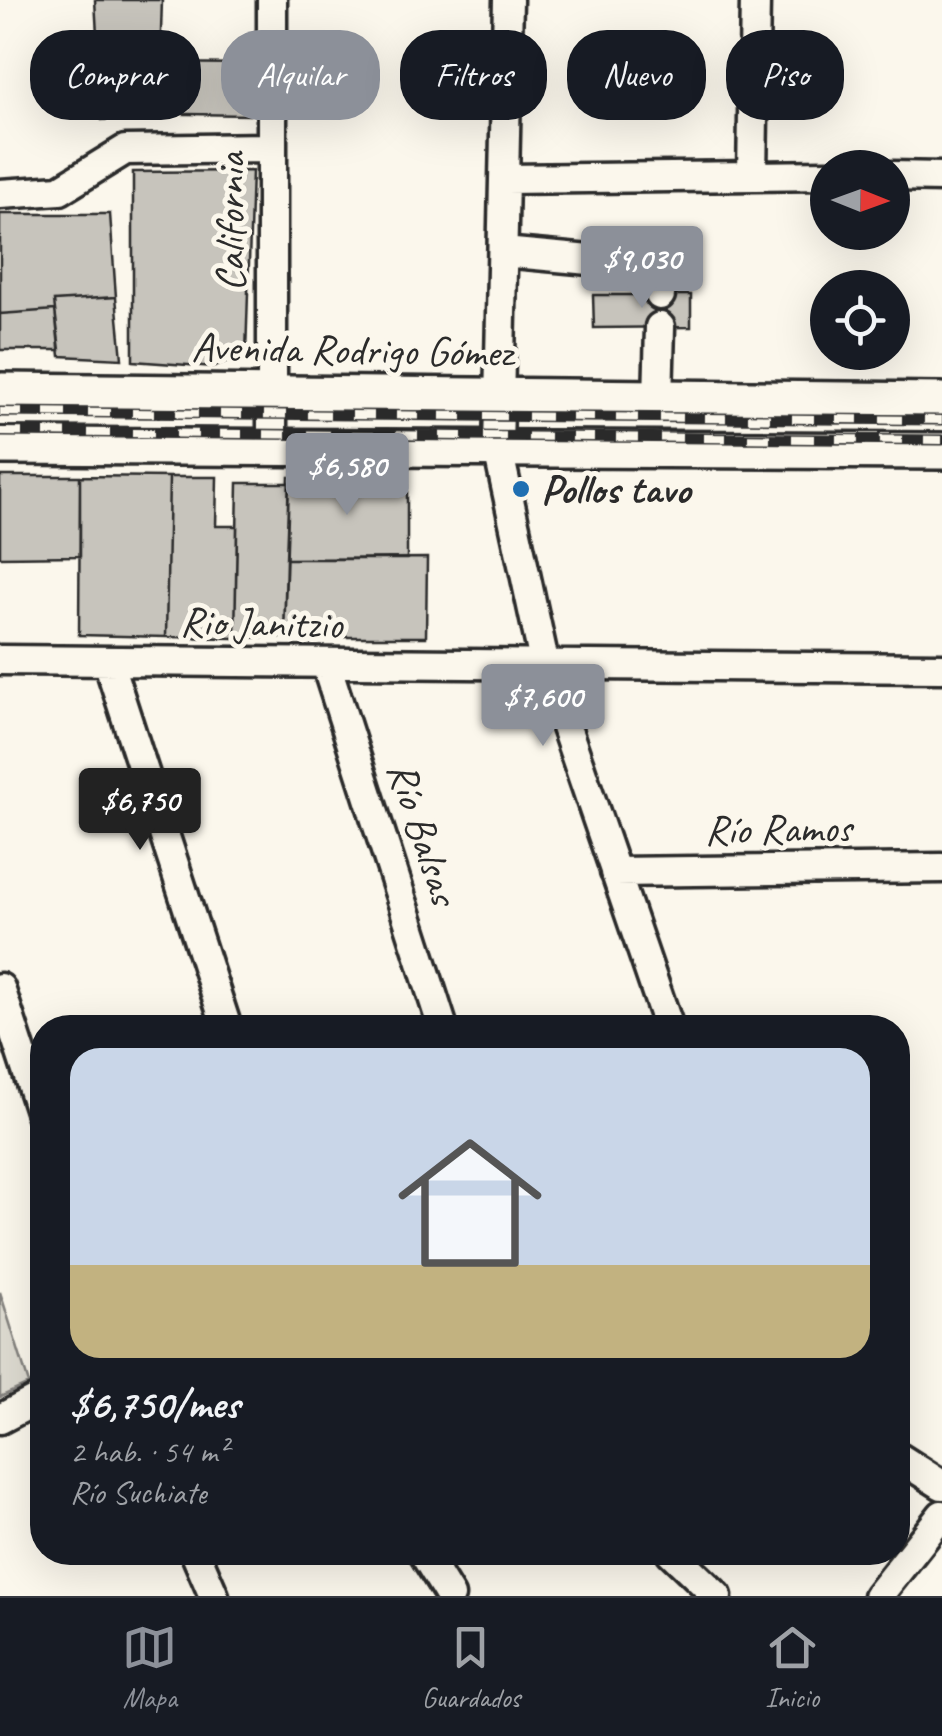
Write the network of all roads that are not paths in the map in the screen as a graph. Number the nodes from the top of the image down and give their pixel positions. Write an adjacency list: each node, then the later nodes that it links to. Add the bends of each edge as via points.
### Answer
1 (272, 0): 4 (street, California)
2 (508, 0): 9 (street)
3 (755, 0): 5 (street)
4 (270, 148): 10 (street, via 126,150 60,190); 15 (street, California)
5 (752, 174): 6 (street); 9 (street)
6 (810, 175)
7 (910, 176): 8 (street)
8 (942, 176)
9 (506, 179): 11 (street)
10 (0, 194)
11 (503, 252): 12 (street, via 632,264 655,276); 16 (street)
12 (660, 294)
13 (660, 327): 17 (street)
14 (0, 391): 15 (main road, Avenida Rodrigo Gómez)
15 (270, 393): 16 (main road, Avenida Rodrigo Gómez); 19 (street, California)
16 (498, 397): 17 (main road, Avenida Rodrigo Gómez); 21 (street)
17 (658, 399): 18 (main road, Avenida Rodrigo Gómez)
18 (942, 401)
19 (272, 445): 20 (main road); 21 (main road)
20 (0, 446)
21 (498, 449): 22 (main road); 26 (street)
22 (942, 451)
23 (0, 660): 24 (street, Rio Janitzio)
24 (108, 661): 25 (street, Rio Janitzio); 31 (street)
25 (326, 664): 26 (street, Rio Janitzio); 32 (street, Río Balsas)
26 (545, 666): 27 (street, Rio Janitzio); 29 (street)
27 (942, 668)
28 (942, 868): 29 (street, Río Ramos)
29 (615, 872): 33 (street)
30 (0, 988): 34 (street)
31 (223, 1015)
32 (439, 1015)
33 (664, 1015)
34 (30, 1080)
35 (30, 1403): 36 (street)
36 (0, 1418)
37 (910, 1465): 38 (street)
38 (942, 1485)
39 (942, 1515): 40 (street)
40 (910, 1556)
41 (201, 1565): 45 (street)
42 (431, 1565): 46 (street)
43 (685, 1565): 47 (street)
44 (902, 1565): 48 (street)
45 (214, 1596)
46 (450, 1596)
47 (717, 1596)
48 (878, 1596)

